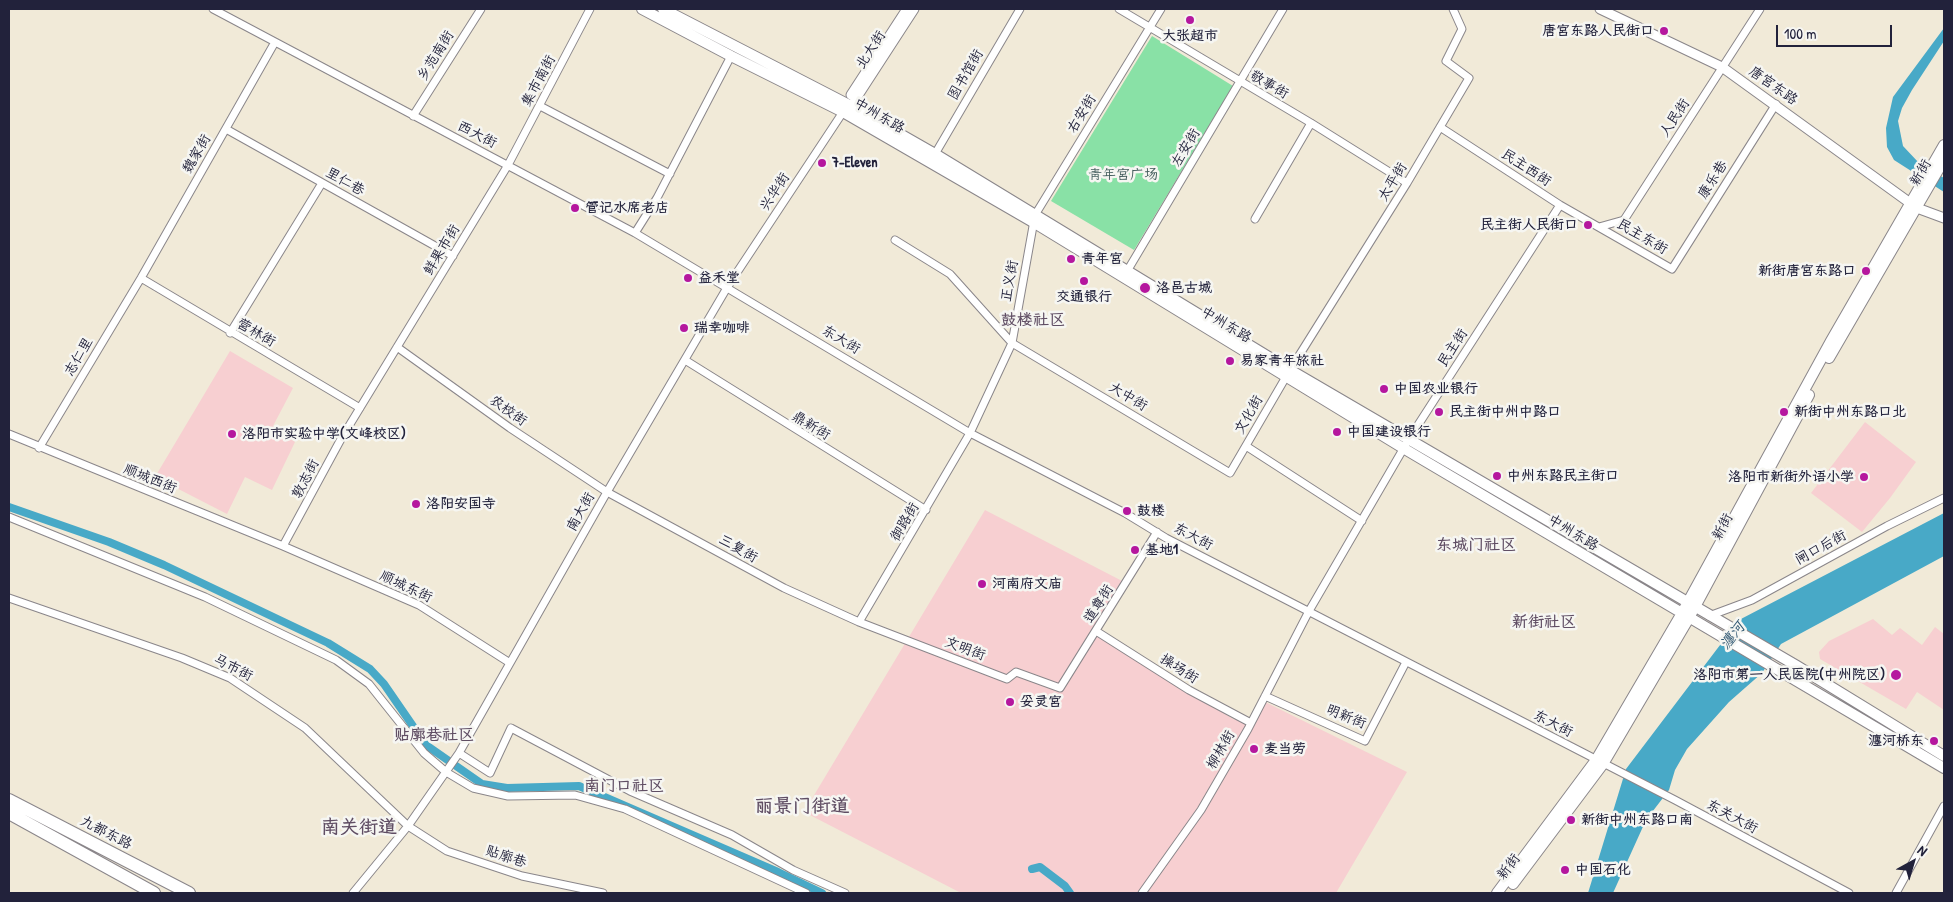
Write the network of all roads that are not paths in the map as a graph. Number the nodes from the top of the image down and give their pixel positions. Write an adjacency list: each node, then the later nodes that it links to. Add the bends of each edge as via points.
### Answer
1 (480, 9): 23 (street, 乡范南街)
2 (590, 9): 21 (street, 集市南街)
3 (642, 9): 17 (main road, 中州东路)
4 (663, 9): 22 (main road, 中州东路)
5 (907, 9): 22 (street, 北大街)
6 (914, 9): 22 (street, 北大街)
7 (1020, 9): 28 (street, 图书馆街)
8 (1119, 9): 15 (street, 敬事街)
9 (1160, 9): 15 (street, 右安街)
10 (1283, 9): 19 (street, 左安街)
11 (1453, 9): 25 (street, 太平街, via 1462,29 1446,61 1469,78)
12 (1600, 9): 18 (street, 唐宫东路)
13 (1760, 9): 18 (street, 人民街)
14 (217, 10): 16 (street, 西大街)
15 (1149, 27): 19 (street, 敬事街); 36 (street, 右安街)
16 (275, 42): 23 (street, 西大街); 26 (street, 魏家街)
17 (731, 56): 22 (main road, 中州东路); 31 (street)
18 (1722, 67): 20 (street, 唐宫东路); 39 (street, 人民街, via 1624,220)
19 (1239, 82): 24 (street, 敬事街); 44 (street, 左安街)
20 (1776, 104): 35 (street, 唐宫东路); 43 (street, 康乐巷)
21 (540, 106): 30 (street, 集市南街); 31 (street)
22 (847, 107): 28 (main road, 中州东路); 36 (main road, 中州东路); 46 (street, 兴华街)
23 (413, 116): 30 (street, 西大街)
24 (1311, 123): 33 (street, 敬事街); 38 (street)
25 (1440, 127): 33 (street, 太平街); 34 (street, 民主西街)
26 (226, 129): 32 (street, 里仁巷); 45 (street, 魏家街)
27 (1944, 145): 29 (main road, 新街)
28 (935, 154): 36 (main road, 中州东路)
29 (1940, 162): 35 (main road, 新街)
30 (508, 165): 40 (street, 西大街); 42 (street, 鲜果市街)
31 (670, 174): 40 (street)
32 (322, 183): 42 (street, 里仁巷); 47 (street)
33 (1407, 183): 51 (street, 太平街)
34 (1560, 205): 39 (street, 民主西街); 55 (street, 民主街)
35 (1914, 205): 37 (street, 唐宫东路); 67 (main road, 新街)
36 (1034, 218): 44 (main road, 中州东路); 48 (street, 正义街)
37 (1944, 218)
38 (1254, 220)
39 (1599, 227): 43 (street, 民主东街)
40 (635, 233): 46 (street, 西大街)
41 (895, 240): 48 (street, 大中街, via 950,274)
42 (453, 256): 49 (street, 鲜果市街)
43 (1672, 269)
44 (1125, 274): 51 (main road, 中州东路)
45 (140, 278): 47 (street, 营林街); 57 (street, 志仁里)
46 (728, 286): 50 (street, 南大街); 53 (street, 东大街)
47 (230, 333): 52 (street, 营林街)
48 (1015, 345): 53 (street, 正义街); 58 (street, 大中街)
49 (397, 347): 52 (street, 敦志街); 59 (street, 农校街)
50 (685, 360): 59 (street, 南大街); 61 (street, 鼎新街)
51 (1288, 373): 55 (main road, 中州东路); 56 (street, 文化街)
52 (360, 408): 65 (street, 敦志街)
53 (970, 433): 61 (street, 御路街); 64 (street, 东大街)
54 (9, 434): 57 (street, 顺城西街)
55 (1406, 444): 63 (street, 民主街); 67 (main road, 中州东路); 69 (main road, 中州东路)
56 (1246, 446): 58 (street, 文化街); 63 (street)
57 (39, 448): 65 (street, 顺城西街)
58 (1230, 473)
59 (607, 492): 70 (street, 三复街, via 784,588); 74 (street, 南大街)
60 (1944, 498): 71 (street, 闸口后街)
61 (926, 510): 70 (street, 御路街)
62 (9, 517): 82 (street, via 205,597 336,660 369,684 424,752)
63 (1362, 521): 68 (street, 民主街)
64 (1157, 532): 68 (street, 东大街); 72 (street, 道尊街)
65 (283, 546): 74 (street, 顺城东街, via 419,605)
66 (9, 598): 86 (street, 马市街, via 230,678 305,728)
67 (1691, 605): 69 (main road, 新街); 71 (main road, 中州东路)
68 (1308, 611): 73 (street, 东大街); 76 (street, 柳林街)
69 (1686, 615): 71 (main road, 中州东路); 80 (main road, 新街)
70 (859, 622): 75 (street, 文明街, via 1007,679 1016,672)
71 (1712, 622): 79 (main road, via 1797,666); 81 (main road, via 1786,673)
72 (1096, 631): 75 (street, 道尊街); 77 (street, 操场街, via 1189,690)
73 (1406, 662): 76 (street, 明新街, via 1365,741); 80 (street, 东大街)
74 (510, 663): 78 (street, 南大街)
75 (1060, 688)
76 (1265, 696): 77 (street, 柳林街)
77 (1251, 723): 93 (street, 柳林街, via 1201,810)
78 (459, 753): 82 (street, 南大街); 92 (street, via 490,773 511,728 630,791 732,835 793,870)
79 (1944, 756)
80 (1600, 762): 94 (main road); 95 (main road, 新街); 96 (street, 东关大街)
81 (1944, 768)
82 (446, 772): 86 (street, 南大街); 91 (street, via 473,788 508,796 574,794 625,809)
83 (9, 800): 88 (highway, 九都东路)
84 (1944, 806): 97 (street)
85 (9, 813): 87 (highway, 九都东路)
86 (408, 826): 89 (street, 南大街); 90 (street, 贴廓巷, via 447,851 522,876)
87 (154, 893)
88 (189, 893)
89 (353, 893)
90 (603, 893)
91 (806, 893)
92 (845, 893)
93 (1142, 893)
94 (1498, 893)
95 (1506, 893)
96 (1849, 893)
97 (1896, 893)

